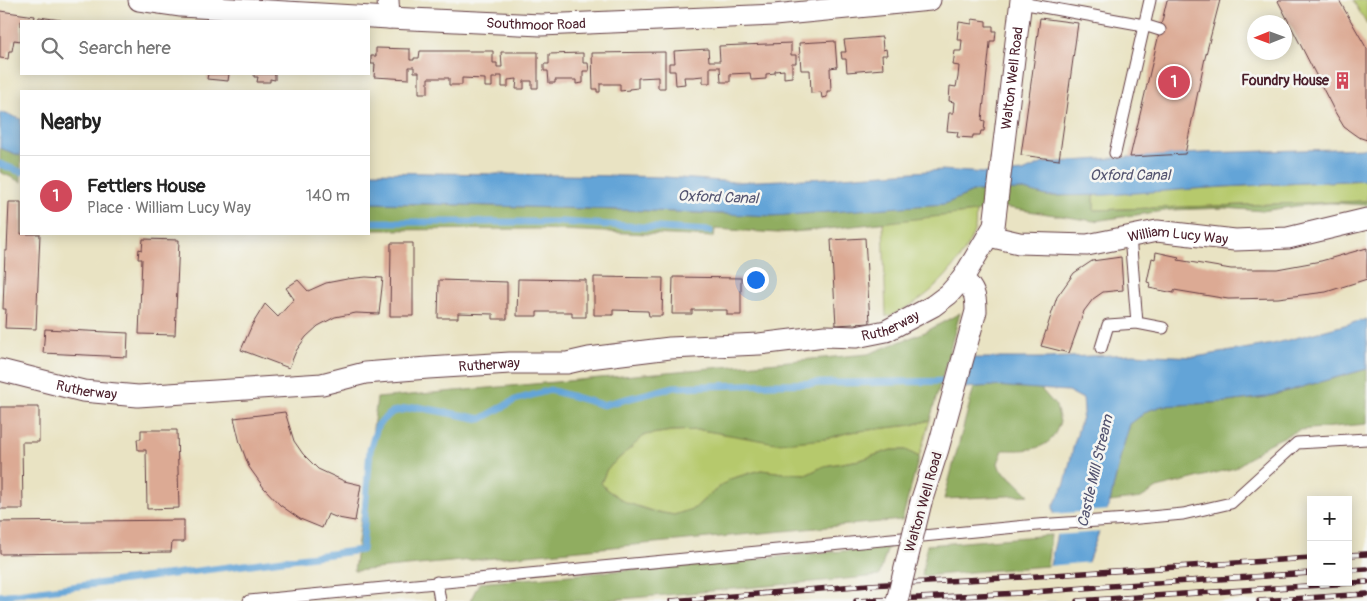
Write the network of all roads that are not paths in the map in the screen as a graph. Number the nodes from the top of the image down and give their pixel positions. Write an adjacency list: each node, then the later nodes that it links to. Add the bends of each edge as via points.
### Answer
1 (140, 0): 5 (street, Southmoor Road, via 181,6)
2 (930, 0): 5 (street, Southmoor Road, via 774,15 541,25)
3 (1150, 0): 6 (lane)
4 (1021, 1): 6 (lane); 10 (street, Walton Well Road, via 994,226)
5 (388, 9)
6 (1144, 25): 7 (lane); 8 (lane)
7 (1160, 30)
8 (1115, 153)
9 (1367, 219): 11 (street, William Lucy Way, via 1288,238 1235,240 1157,231)
10 (989, 236): 11 (street, William Lucy Way, via 1019,243 1087,245); 12 (street)
11 (1130, 236): 13 (lane)
12 (963, 278): 16 (street, Rutherway, via 933,306 886,331 856,337 825,336 759,344 670,348 567,363 510,363 365,373 322,384 138,396 83,391); 21 (street, Walton Well Road, bridge, via 974,290 976,311 921,502)
13 (1137, 323): 14 (lane); 15 (lane, via 1108,325)
14 (1163, 328)
15 (1101, 348)
16 (0, 370)
17 (1367, 439): 18 (lane, via 1296,443 1232,503 1183,514)
18 (437, 582): 19 (lane); 20 (lane)
19 (249, 601)
20 (440, 601)
21 (897, 601)

